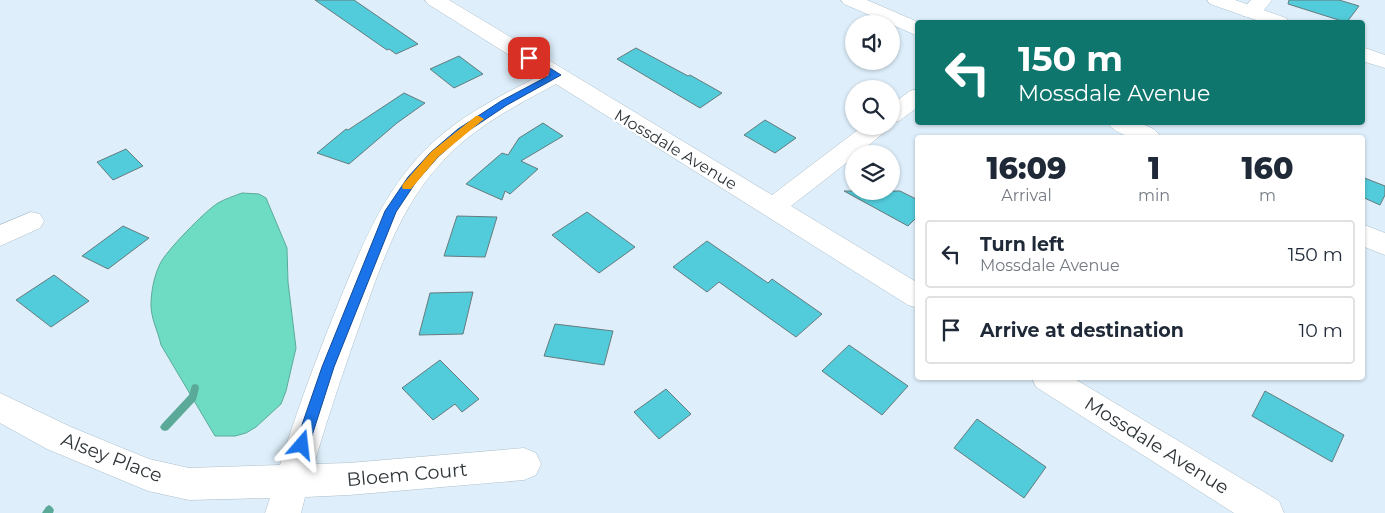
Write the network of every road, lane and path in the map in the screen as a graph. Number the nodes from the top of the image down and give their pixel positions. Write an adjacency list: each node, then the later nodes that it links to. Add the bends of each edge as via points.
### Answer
1 (436, 0): 9 (street, Mossdale Avenue)
2 (851, 0): 6 (street)
3 (1217, 0): 4 (street)
4 (1256, 6): 5 (street)
5 (1275, 20)
6 (915, 29)
7 (1365, 54): 8 (street)
8 (1385, 62)
9 (556, 75): 15 (street, Mossdale Avenue); 24 (street, via 504,103 462,131 412,179 391,211 328,367)
10 (915, 98): 11 (street)
11 (900, 109)
12 (1124, 125): 14 (street)
13 (866, 135): 15 (street)
14 (1145, 135)
15 (773, 207): 20 (street, Mossdale Avenue)
16 (31, 222): 18 (street)
17 (1365, 235): 19 (street)
18 (0, 236)
19 (1385, 245)
20 (915, 295)
21 (1050, 380): 25 (street, Mossdale Avenue)
22 (0, 407): 24 (street, Alsey Place, via 59,438 148,475)
23 (524, 464): 24 (street, Bloem Court, via 418,474)
24 (287, 497)
25 (1266, 513)

